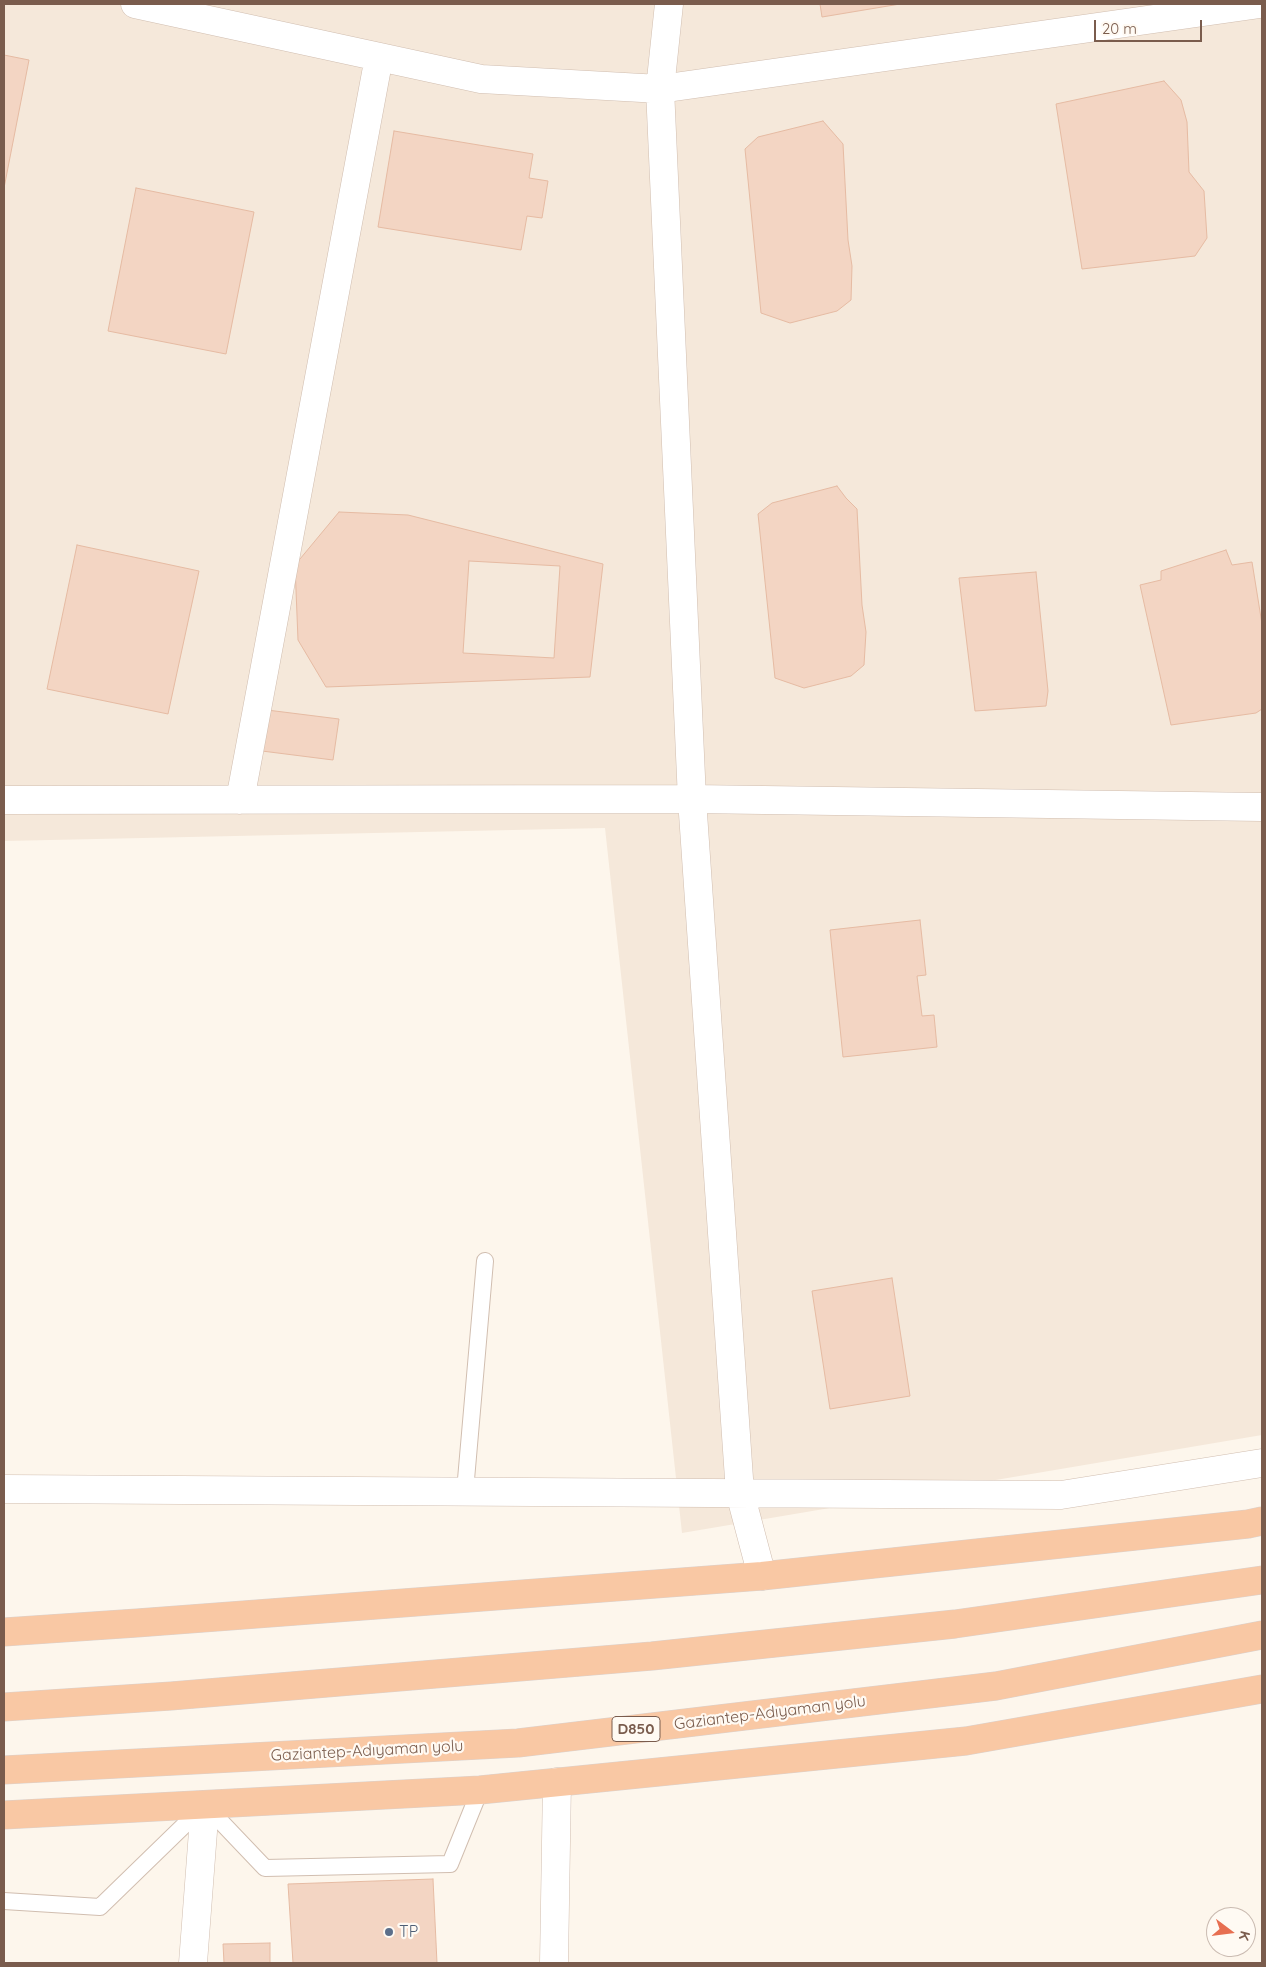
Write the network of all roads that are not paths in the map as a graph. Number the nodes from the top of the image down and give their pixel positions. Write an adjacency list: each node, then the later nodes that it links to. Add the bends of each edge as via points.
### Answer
1 (135, 4): 4 (street)
2 (669, 4): 5 (street)
3 (1260, 4): 5 (street)
4 (379, 57): 5 (street, via 481,79); 8 (street)
5 (660, 89): 6 (street)
6 (692, 799): 8 (street); 9 (street); 14 (street)
7 (4, 800): 8 (street)
8 (240, 800)
9 (1262, 807)
10 (485, 1261): 13 (lane)
11 (1262, 1463): 14 (street, via 1061,1495)
12 (4, 1489): 13 (street)
13 (465, 1491): 14 (street)
14 (740, 1493): 16 (street)
15 (1262, 1521): 16 (highway)
16 (762, 1576): 18 (highway)
17 (1262, 1580): 21 (highway, via 954,1624 661,1655)
18 (4, 1632)
19 (1262, 1635): 22 (highway, Gaziantep-Adıyaman yolu / D850, via 996,1686 518,1743)
20 (1262, 1689): 23 (highway, via 966,1741)
21 (4, 1708)
22 (4, 1770)
23 (557, 1782): 24 (highway); 29 (street)
24 (480, 1790): 25 (highway); 25 (lane, via 450,1864 265,1868)
25 (205, 1805): 26 (highway); 27 (lane, via 100,1907); 28 (street)
26 (4, 1815)
27 (4, 1900)
28 (193, 1963)
29 (554, 1963)

